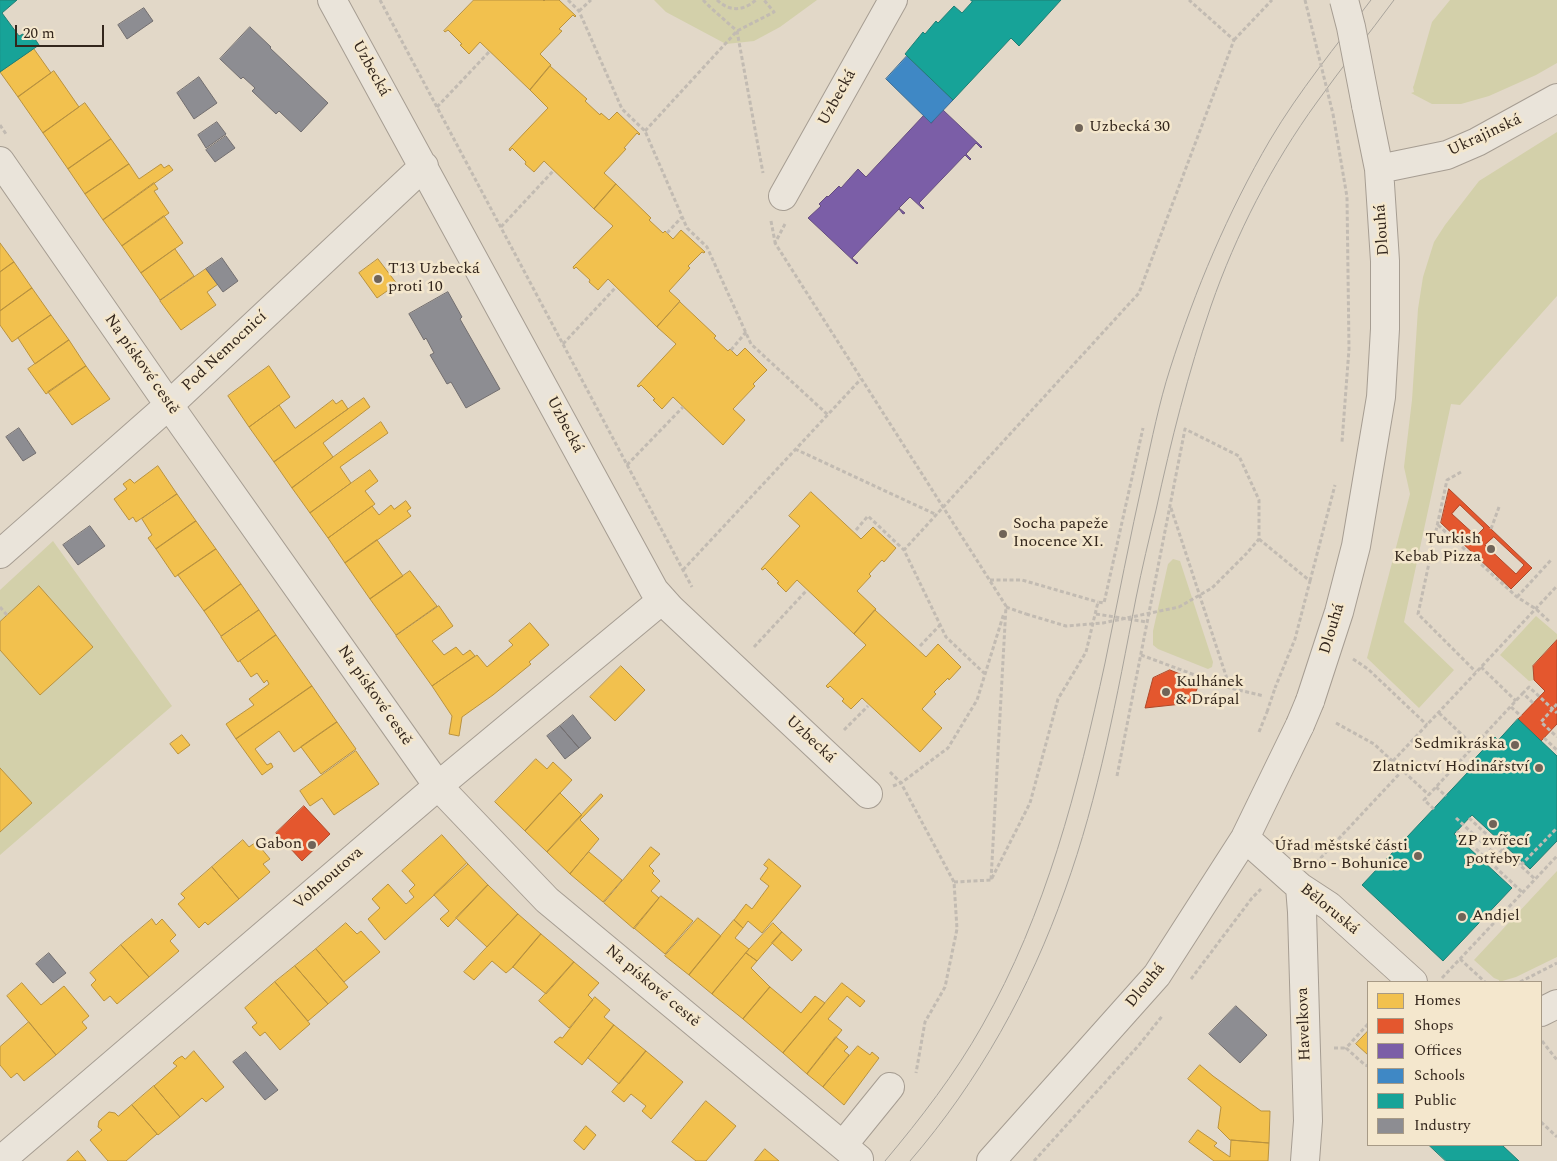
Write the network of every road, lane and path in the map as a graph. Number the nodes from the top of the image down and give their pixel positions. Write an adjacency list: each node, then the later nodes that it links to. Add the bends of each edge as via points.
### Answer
1 (332, 0): 23 (street, Uzbecká)
2 (380, 0): 19 (path)
3 (568, 0): 14 (path)
4 (591, 0): 14 (path)
5 (703, 0): 15 (path)
6 (717, 0): 7 (path, via 724,7 734,9 746,7)
7 (756, 0)
8 (764, 0): 15 (path, via 774,12)
9 (893, 0): 27 (street, Uzbecká)
10 (1189, 0): 16 (path)
11 (1272, 0): 16 (path)
12 (1304, 0): 41 (path, bridge, via 1333,114 1347,197 1349,349)
13 (1344, 0): 24 (street, Dlouhá, bridge)
14 (579, 11): 21 (path, via 622,109)
15 (737, 31): 21 (path); 26 (path)
16 (1234, 40): 48 (path, via 1139,293)
17 (489, 52): 19 (path)
18 (1557, 98): 24 (street, Ukrajinská, via 1478,142 1447,154)
19 (437, 107): 29 (path)
20 (0, 125): 22 (path)
21 (645, 131): 28 (path)
22 (6, 151): 37 (street, Na pískové cestě)
23 (424, 166): 37 (street, Pod Nemocnicí); 64 (street, Uzbecká)
24 (1379, 168): 115 (street, Dlouhá, via 1385,261 1381,397 1356,546 1339,612 1305,713)
25 (554, 170): 29 (path)
26 (763, 176)
27 (780, 210): 31 (path); 31 (path)
28 (682, 217): 30 (path); 33 (path, via 687,228 707,247)
29 (501, 227): 34 (path)
30 (667, 233)
31 (775, 243): 36 (path)
32 (616, 287): 34 (path)
33 (746, 332): 35 (path); 39 (path, via 751,344)
34 (563, 344): 43 (path)
35 (731, 350)
36 (862, 379): 39 (path); 48 (path)
37 (169, 405): 55 (street, Pod Nemocnicí); 105 (street, Na pískové cestě)
38 (683, 407): 43 (path)
39 (828, 415): 42 (path)
40 (1143, 428): 65 (path, via 1104,603)
41 (1342, 445)
42 (795, 449): 49 (path); 57 (path)
43 (627, 465): 57 (path)
44 (1461, 472): 50 (path, via 1447,480)
45 (1336, 482): 59 (path)
46 (1171, 507): 53 (path, via 1185,429 1239,456 1259,500); 71 (path); 81 (path)
47 (1499, 507): 51 (path)
48 (943, 508): 49 (path); 58 (path)
49 (937, 515): 54 (path)
50 (1438, 524): 63 (path); 79 (path, via 1418,614)
51 (1491, 528)
52 (856, 530): 54 (path, via 868,516)
53 (1259, 539): 59 (path); 67 (path, bridge, via 1212,588 1179,607 1103,623 1066,626)
54 (904, 550): 73 (path)
55 (0, 554)
56 (1552, 559): 63 (path)
57 (683, 570): 62 (path)
58 (990, 580): 65 (path, via 1022,580); 67 (path)
59 (1310, 581): 95 (path, bridge, via 1295,638)
60 (1557, 586): 68 (path)
61 (806, 591): 74 (path, via 754,647)
62 (696, 593)
63 (1517, 597): 68 (path)
64 (662, 600): 105 (street, Vohnoutova); 107 (street, Uzbecká)
65 (1098, 602): 69 (path)
66 (0, 606): 70 (path)
67 (1006, 606): 80 (path); 123 (path)
68 (1536, 609): 72 (path); 78 (path)
69 (1095, 614): 71 (path); 123 (path, via 1086,652 1058,699 1030,803)
70 (7, 615)
71 (1147, 622): 76 (path)
72 (1550, 622)
73 (940, 624): 75 (path); 80 (path, via 946,637)
74 (747, 641)
75 (920, 646)
76 (1141, 655): 81 (path); 103 (path)
77 (1353, 659): 94 (path, via 1368,668)
78 (1481, 668): 79 (path); 84 (path)
79 (1476, 672): 89 (path)
80 (986, 674): 104 (path, via 977,700 948,748)
81 (1230, 688): 83 (path)
82 (1523, 693): 84 (path); 85 (path); 90 (path, via 1529,687)
83 (1264, 696)
84 (1516, 701): 88 (path)
85 (1533, 703)
86 (1557, 704): 96 (path, via 1541,722)
87 (868, 706): 93 (path, via 844,730)
88 (1510, 707): 91 (path); 98 (path)
89 (1439, 713): 94 (path); 98 (path)
90 (1557, 713)
91 (1521, 716)
92 (1336, 723): 100 (path, via 1374,744)
93 (838, 724)
94 (1428, 725): 100 (path)
95 (1258, 732)
96 (1557, 737)
97 (1544, 738): 99 (path)
98 (1474, 746): 106 (path)
99 (1557, 750)
100 (1393, 762): 102 (path)
101 (887, 770): 104 (path)
102 (1403, 770): 108 (path); 121 (path)
103 (1117, 776)
104 (901, 783): 107 (path); 124 (path)
105 (438, 786): 144 (street, Na pískové cestě, via 547,900 851,1152); 147 (street, Vohnoutova)
106 (1436, 787): 108 (path); 109 (path)
107 (868, 794)
108 (1428, 794): 110 (path, via 1424,800)
109 (1446, 796)
110 (1434, 809)
111 (1456, 818): 117 (path)
112 (1469, 818): 116 (path)
113 (1557, 828): 120 (path)
114 (1457, 831): 119 (path)
115 (1246, 838): 121 (street, Běloruská); 148 (street, Dlouhá, via 1157,975)
116 (1503, 849): 117 (path); 120 (path)
117 (1497, 856): 119 (path)
118 (1557, 856): 122 (path)
119 (1490, 862): 126 (path, via 1506,880)
120 (1521, 866): 122 (path)
121 (1307, 876): 129 (street, Běloruská, via 1329,906); 150 (street, Havelkova, via 1302,912 1308,1121)
122 (1535, 879): 126 (path)
123 (992, 880): 124 (path)
124 (954, 882): 143 (path, via 957,929 945,987 925,1022)
125 (1266, 885): 133 (path, via 1252,898)
126 (1523, 892): 127 (path)
127 (1460, 959): 130 (path); 131 (path)
128 (1557, 963): 132 (path)
129 (1412, 981)
130 (1440, 981)
131 (1484, 981)
132 (1522, 981)
133 (1186, 986)
134 (1557, 1004): 136 (street)
135 (1168, 1008): 149 (path, via 1139,1045)
136 (1542, 1012)
137 (1367, 1025): 140 (path)
138 (1542, 1040): 141 (path)
139 (1333, 1048): 140 (path)
140 (1346, 1048): 142 (path)
141 (1557, 1060)
142 (1367, 1066)
143 (915, 1077)
144 (890, 1087)
145 (1542, 1123): 146 (path)
146 (1557, 1137)
147 (0, 1161)
148 (991, 1161)
149 (1034, 1161)
150 (1304, 1161)

